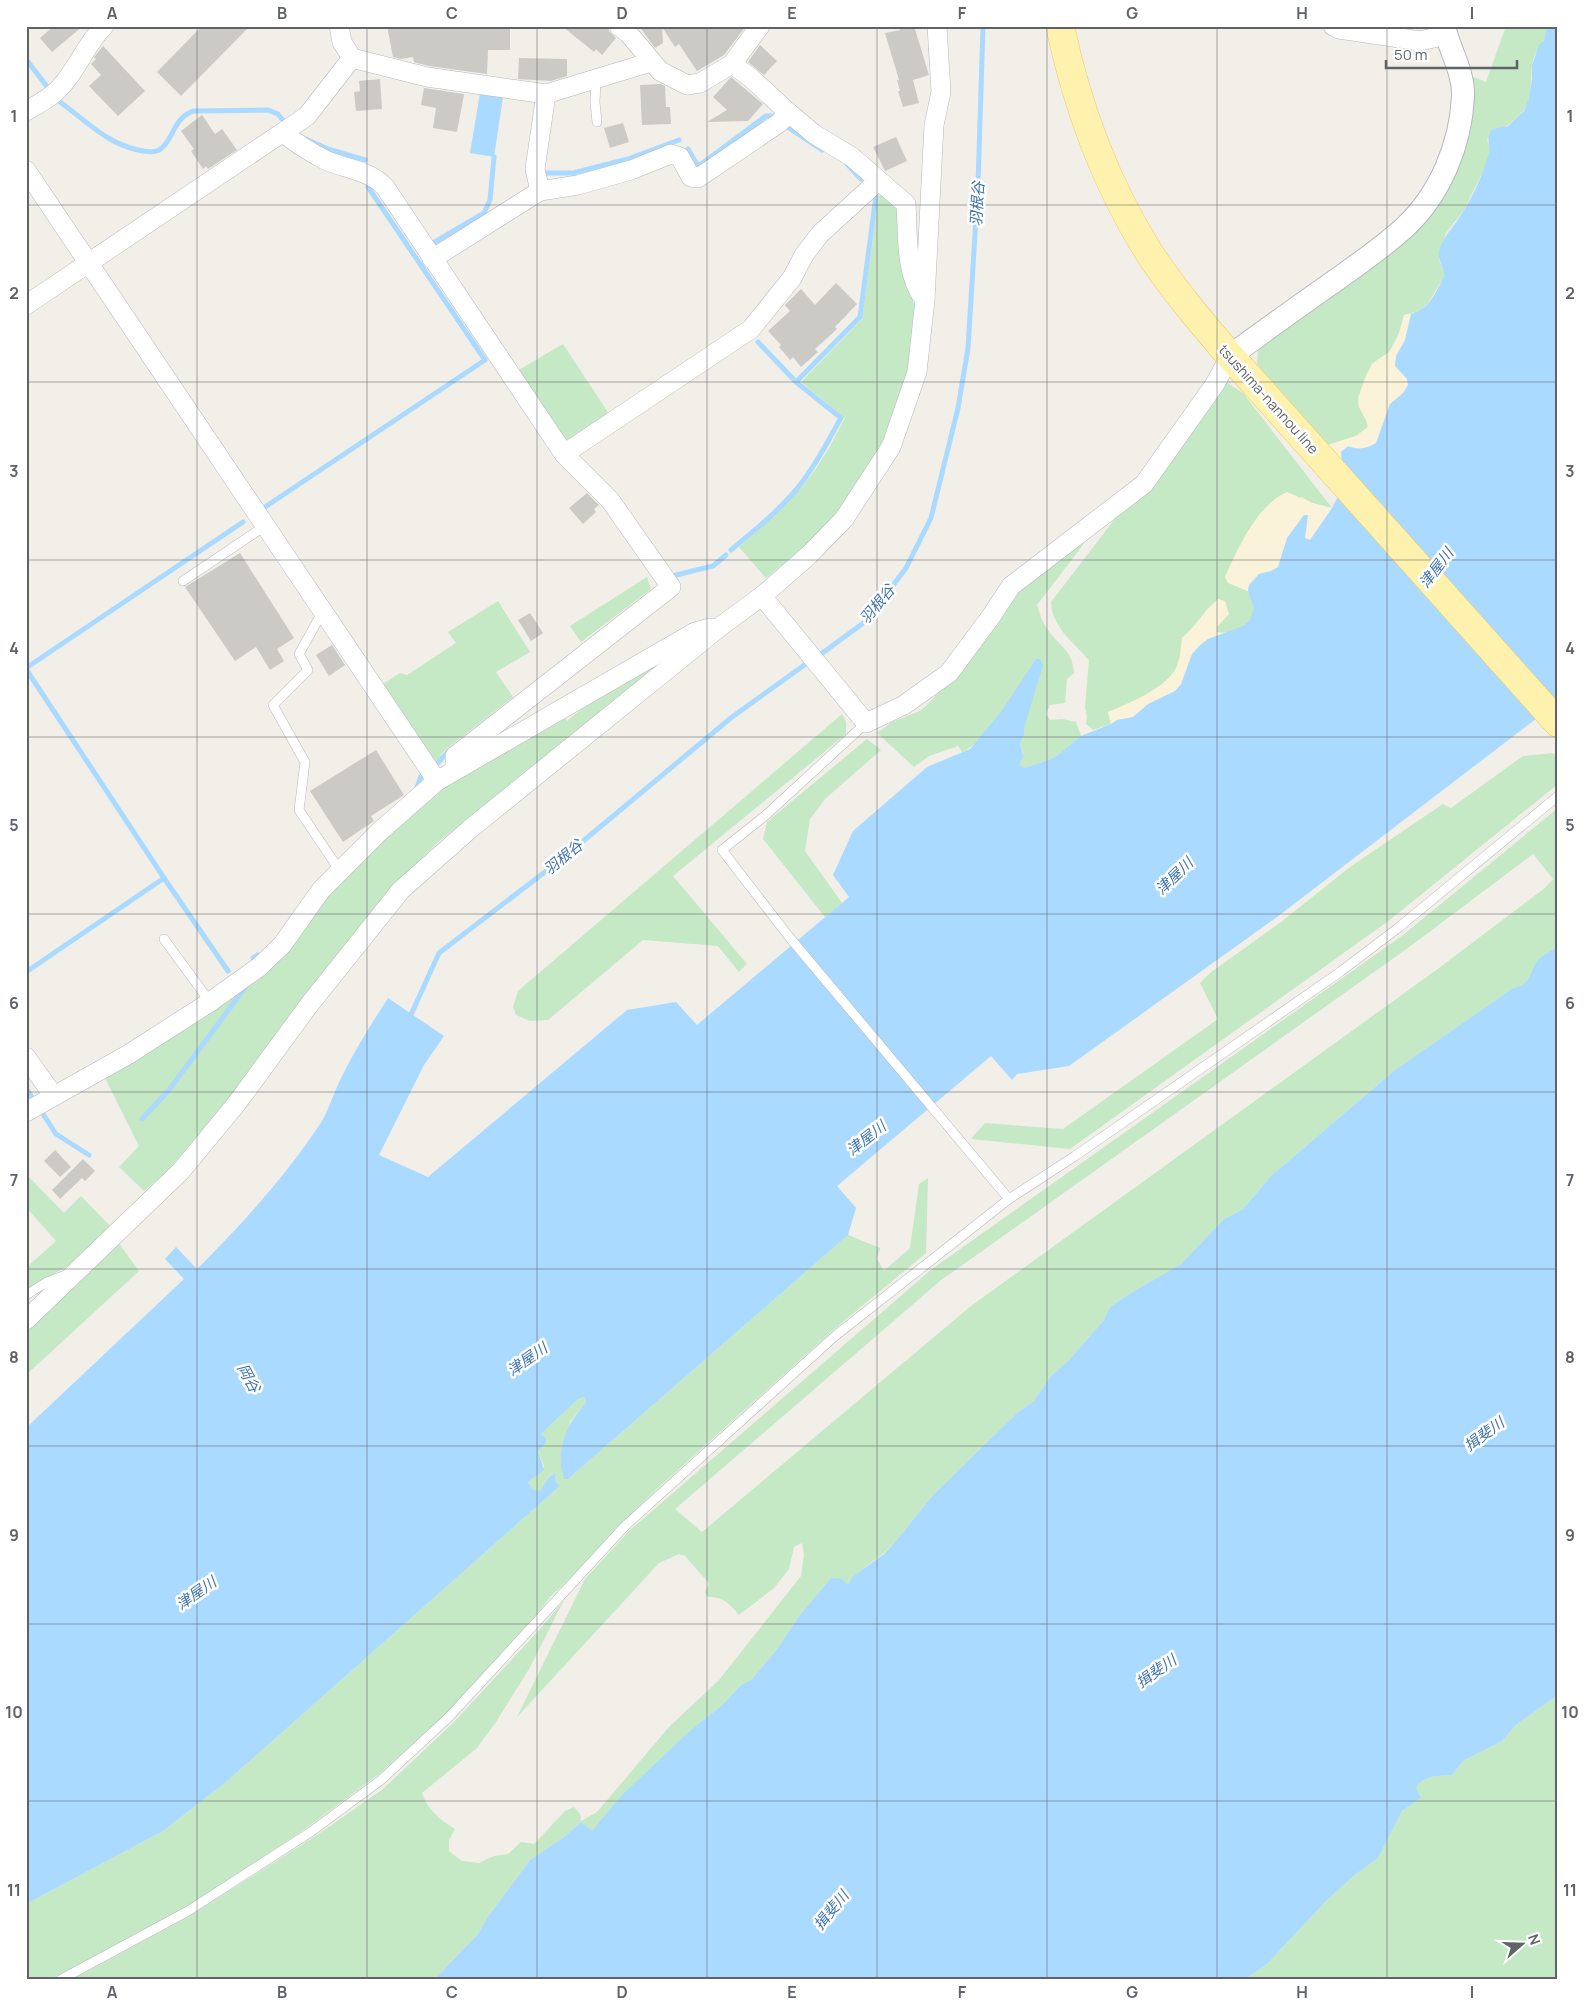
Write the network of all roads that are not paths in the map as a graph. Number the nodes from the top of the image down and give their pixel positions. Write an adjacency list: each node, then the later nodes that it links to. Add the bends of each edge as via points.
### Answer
1 (104, 26): 14 (street, via 64,84)
2 (339, 26): 9 (street, via 342,42)
3 (619, 26): 10 (street)
4 (760, 26): 11 (street)
5 (937, 26): 23 (street, via 940,92 934,125)
6 (1060, 26): 25 (main road, tsushima-nannou line, via 1089,130 1120,202 1148,252 1188,307)
7 (1333, 26): 8 (street, via 1420,41)
8 (1445, 31): 25 (street, via 1458,66 1463,94 1458,130 1447,169 1429,199 1406,226 1376,251)
9 (352, 58): 13 (street, via 427,76); 17 (street, via 307,116)
10 (651, 62): 11 (street, via 660,72 687,85 700,83); 12 (street)
11 (732, 64): 15 (street)
12 (596, 80): 13 (street); 16 (lane)
13 (546, 94): 20 (street, via 535,169)
14 (26, 111)
15 (788, 113): 19 (street, via 814,134 852,157); 20 (street, via 779,123 698,178 691,177 680,157 671,154 632,170 578,185)
16 (598, 122)
17 (282, 133): 21 (street, via 326,160 377,179); 22 (street)
18 (26, 170): 22 (street)
19 (878, 181): 23 (street, via 906,204 911,269 916,289); 26 (street, via 820,234 792,278 751,329)
20 (540, 191): 21 (street)
21 (432, 259): 26 (street)
22 (89, 264): 24 (street); 27 (street)
23 (925, 300): 29 (street, via 917,372 891,447 844,519)
24 (26, 305)
25 (1230, 356): 32 (street, via 1215,384 1144,484 1011,586 949,673 904,705); 33 (main road, tsushima-nannou line)
26 (564, 454): 34 (street, via 610,500 671,587 455,756)
27 (265, 526): 28 (lane); 30 (street)
28 (183, 581)
29 (768, 603): 31 (street); 32 (street)
30 (322, 611): 35 (street); 37 (lane, via 299,654 308,670 273,705 305,762 298,810)
31 (721, 626): 34 (street, via 695,632); 43 (street, via 470,828 401,890 187,1163)
32 (866, 723): 42 (lane, via 722,850 790,938)
33 (1558, 723)
34 (455, 770): 35 (street)
35 (437, 781): 37 (street)
36 (1558, 796): 42 (lane, via 1340,972)
37 (340, 871): 39 (street, via 321,890 282,945 259,967)
38 (164, 939): 39 (lane)
39 (210, 1002): 41 (street, via 91,1077)
40 (26, 1057): 41 (street)
41 (39, 1104)
42 (1009, 1199): 46 (lane, via 835,1336 632,1520 449,1717 381,1780 312,1831 188,1911)
43 (78, 1271): 44 (lane, via 47,1282); 45 (street)
44 (26, 1295)
45 (26, 1320)
46 (60, 1980)

